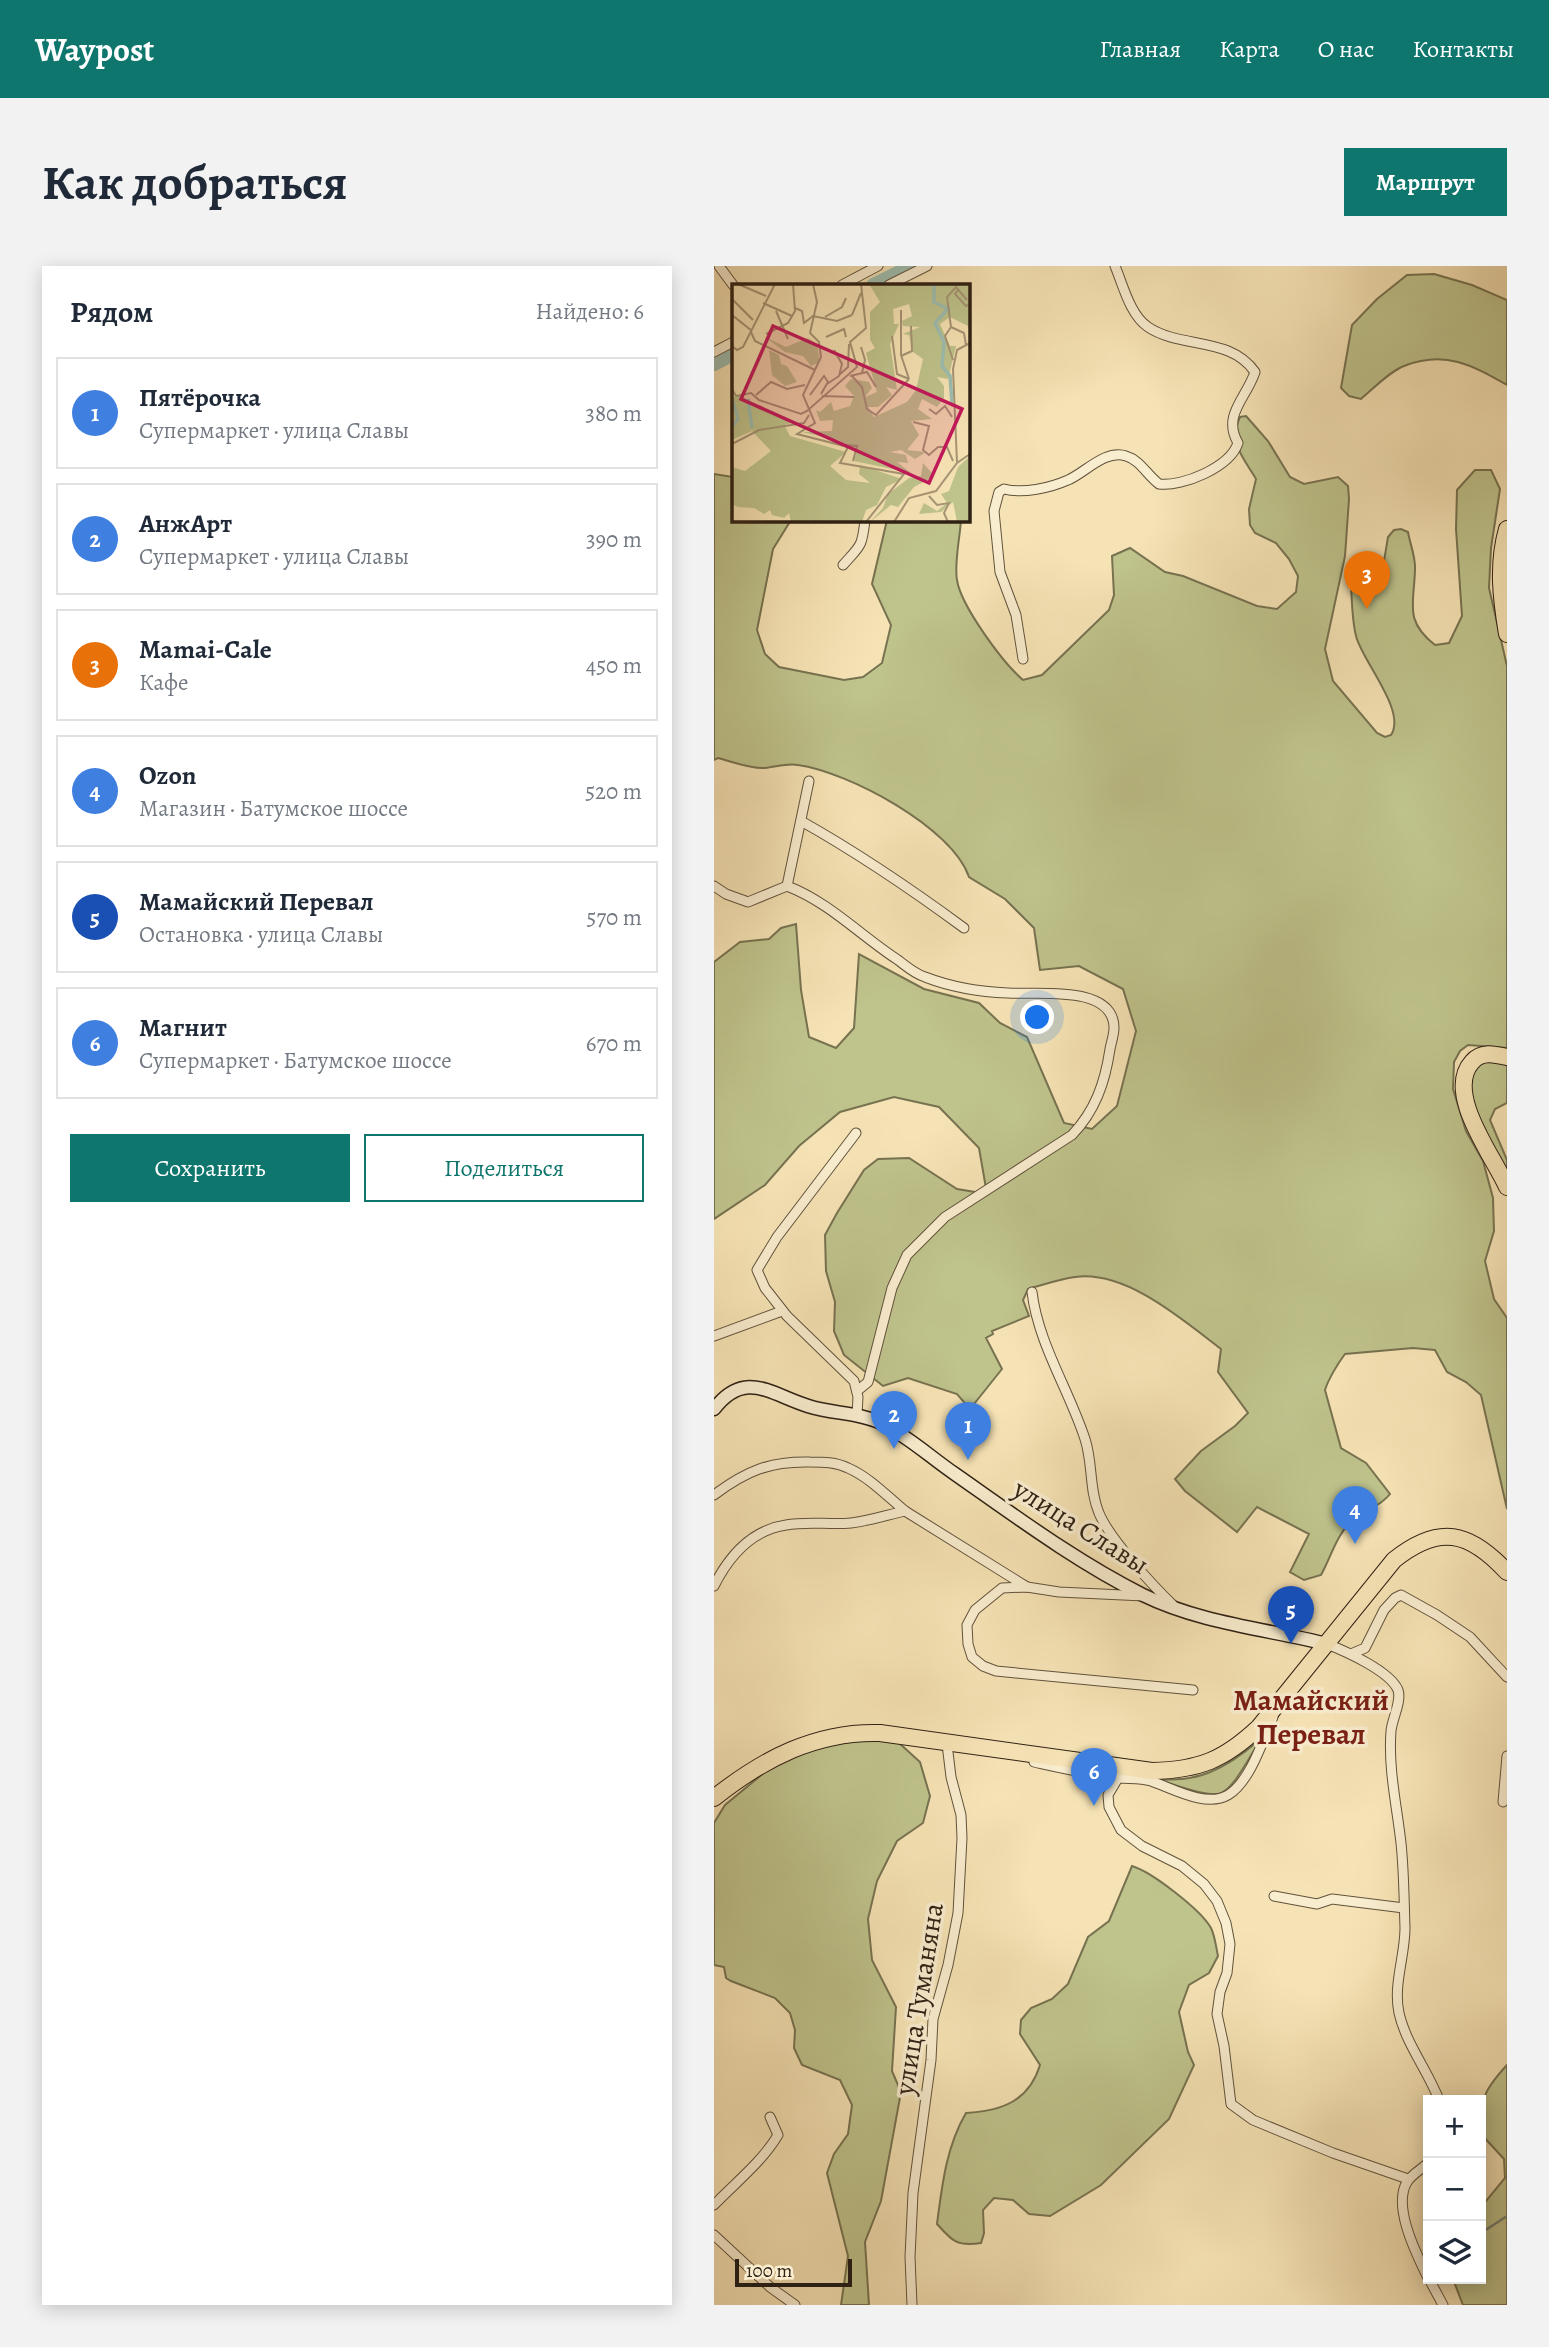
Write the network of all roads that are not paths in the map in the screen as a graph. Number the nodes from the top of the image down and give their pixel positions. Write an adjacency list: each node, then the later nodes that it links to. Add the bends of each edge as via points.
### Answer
1 (719, 266): 5 (street)
2 (878, 266): 6 (street)
3 (927, 266): 7 (street)
4 (1115, 266): 14 (street, via 1137,315 1148,327 1233,353 1255,372 1232,416 1231,430 1238,443 1235,453 1205,474 1159,484 1123,454 1112,455 1066,481 999,492 994,510 1000,572 1016,615)
5 (732, 284)
6 (844, 284)
7 (891, 284)
8 (732, 343): 9 (street)
9 (714, 352)
10 (865, 522): 12 (street, via 859,550)
11 (1507, 529): 13 (highway, via 1500,576)
12 (843, 565)
13 (1507, 634)
14 (1023, 659)
15 (809, 781): 16 (street)
16 (801, 821): 18 (street); 19 (street, via 857,853)
17 (714, 886): 18 (street, via 748,902)
18 (788, 886): 26 (street, via 834,912 922,976 955,987 1061,992 1091,999 1107,1011 1114,1028 1098,1099 1087,1119 1072,1135 945,1217 907,1255 892,1288 868,1382)
19 (964, 928)
20 (1507, 1056): 22 (highway, via 1493,1053 1474,1059 1464,1080 1470,1113)
21 (856, 1133): 24 (street, via 757,1270)
22 (1507, 1187)
23 (1032, 1292): 35 (street, via 1047,1346 1088,1448 1099,1513 1158,1591)
24 (782, 1311): 25 (street); 26 (street, via 845,1371)
25 (714, 1336)
26 (857, 1391): 28 (street)
27 (714, 1409): 28 (street, улица Славы, via 731,1392 749,1386 808,1406)
28 (857, 1414): 34 (street, улица Славы, via 895,1430 1042,1533)
29 (714, 1495): 30 (street, via 771,1464 829,1462 870,1481)
30 (905, 1511): 32 (street, via 853,1522 770,1528 737,1550); 33 (street)
31 (1507, 1572): 36 (highway, via 1469,1541 1447,1536 1424,1541 1394,1560)
32 (714, 1586)
33 (1027, 1587): 34 (street); 39 (street, via 1002,1588 975,1610 967,1625 968,1644 972,1657 983,1666)
34 (1146, 1596): 35 (street, улица Славы)
35 (1180, 1611): 36 (street, улица Славы)
36 (1327, 1644): 37 (street); 40 (highway)
37 (1351, 1654): 38 (street, via 1365,1648 1384,1610 1401,1595 1471,1637); 48 (street, via 1386,1676 1399,1696 1391,1731)
38 (1507, 1677)
39 (1193, 1690)
40 (1279, 1702): 42 (highway, via 1241,1744 1197,1767 1152,1771); 44 (street, via 1258,1754 1227,1796 1214,1800 1147,1780)
41 (947, 1744): 42 (highway); 45 (highway, via 859,1732 817,1740 778,1755); 58 (street, улица Туманяна, via 962,1827 958,1913 933,2019 913,2193)
42 (1032, 1756): 44 (street, via 1036,1762)
43 (1507, 1756): 46 (street)
44 (1118, 1778): 52 (street, via 1108,1795 1121,1830 1182,1866 1204,1885 1217,1900 1226,1923 1230,1944 1217,2014 1231,2104 1253,2120)
45 (714, 1798)
46 (1503, 1802)
47 (1274, 1896): 48 (street, via 1317,1904 1332,1899)
48 (1404, 1908): 49 (street, via 1399,2014)
49 (1437, 2095)
50 (770, 2117): 53 (street, via 778,2135)
51 (1423, 2167): 52 (street)
52 (1408, 2179): 55 (street, via 1403,2203 1409,2238)
53 (714, 2205)
54 (714, 2235): 57 (street)
55 (1423, 2267)
56 (1431, 2284): 59 (street)
57 (795, 2305)
58 (912, 2305)
59 (1443, 2305)

